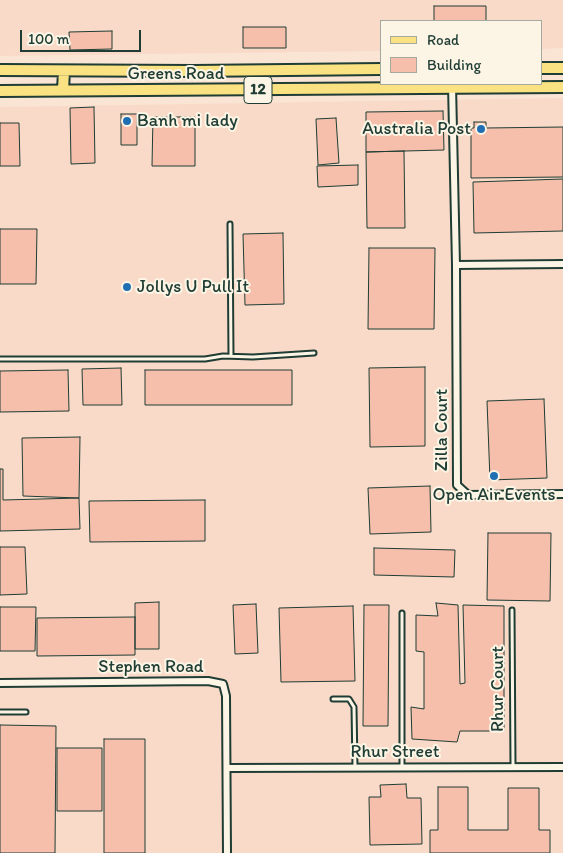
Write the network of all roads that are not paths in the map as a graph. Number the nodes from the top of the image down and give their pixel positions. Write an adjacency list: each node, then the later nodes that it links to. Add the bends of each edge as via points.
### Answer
1 (543, 68): 2 (main road)
2 (563, 68)
3 (0, 70): 5 (main road, Greens Road / 12)
4 (380, 70): 5 (main road, Greens Road / 12)
5 (64, 71): 8 (main road)
6 (452, 86): 7 (main road, Greens Road / 12); 8 (main road, Greens Road / 12); 11 (street, Zilla Court)
7 (563, 87)
8 (64, 90): 9 (main road, Greens Road / 12)
9 (0, 91)
10 (230, 224): 14 (lane)
11 (456, 264): 12 (street); 16 (street, Zilla Court, via 457,485 468,496)
12 (563, 264)
13 (314, 353): 14 (lane)
14 (230, 356): 15 (lane, via 204,359)
15 (0, 359)
16 (563, 494)
17 (512, 610): 25 (lane, Rhur Court)
18 (402, 612): 24 (lane)
19 (0, 683): 27 (street, Stephen Road, via 208,681 223,684)
20 (333, 698): 23 (lane, via 349,699 354,706)
21 (0, 712): 22 (lane)
22 (26, 712)
23 (355, 767): 24 (street, Rhur Street); 27 (street, Rhur Street)
24 (402, 767): 25 (street, Rhur Street)
25 (513, 767): 26 (street, Rhur Street)
26 (563, 767)
27 (227, 768): 28 (street, Stephen Road)
28 (226, 853)

